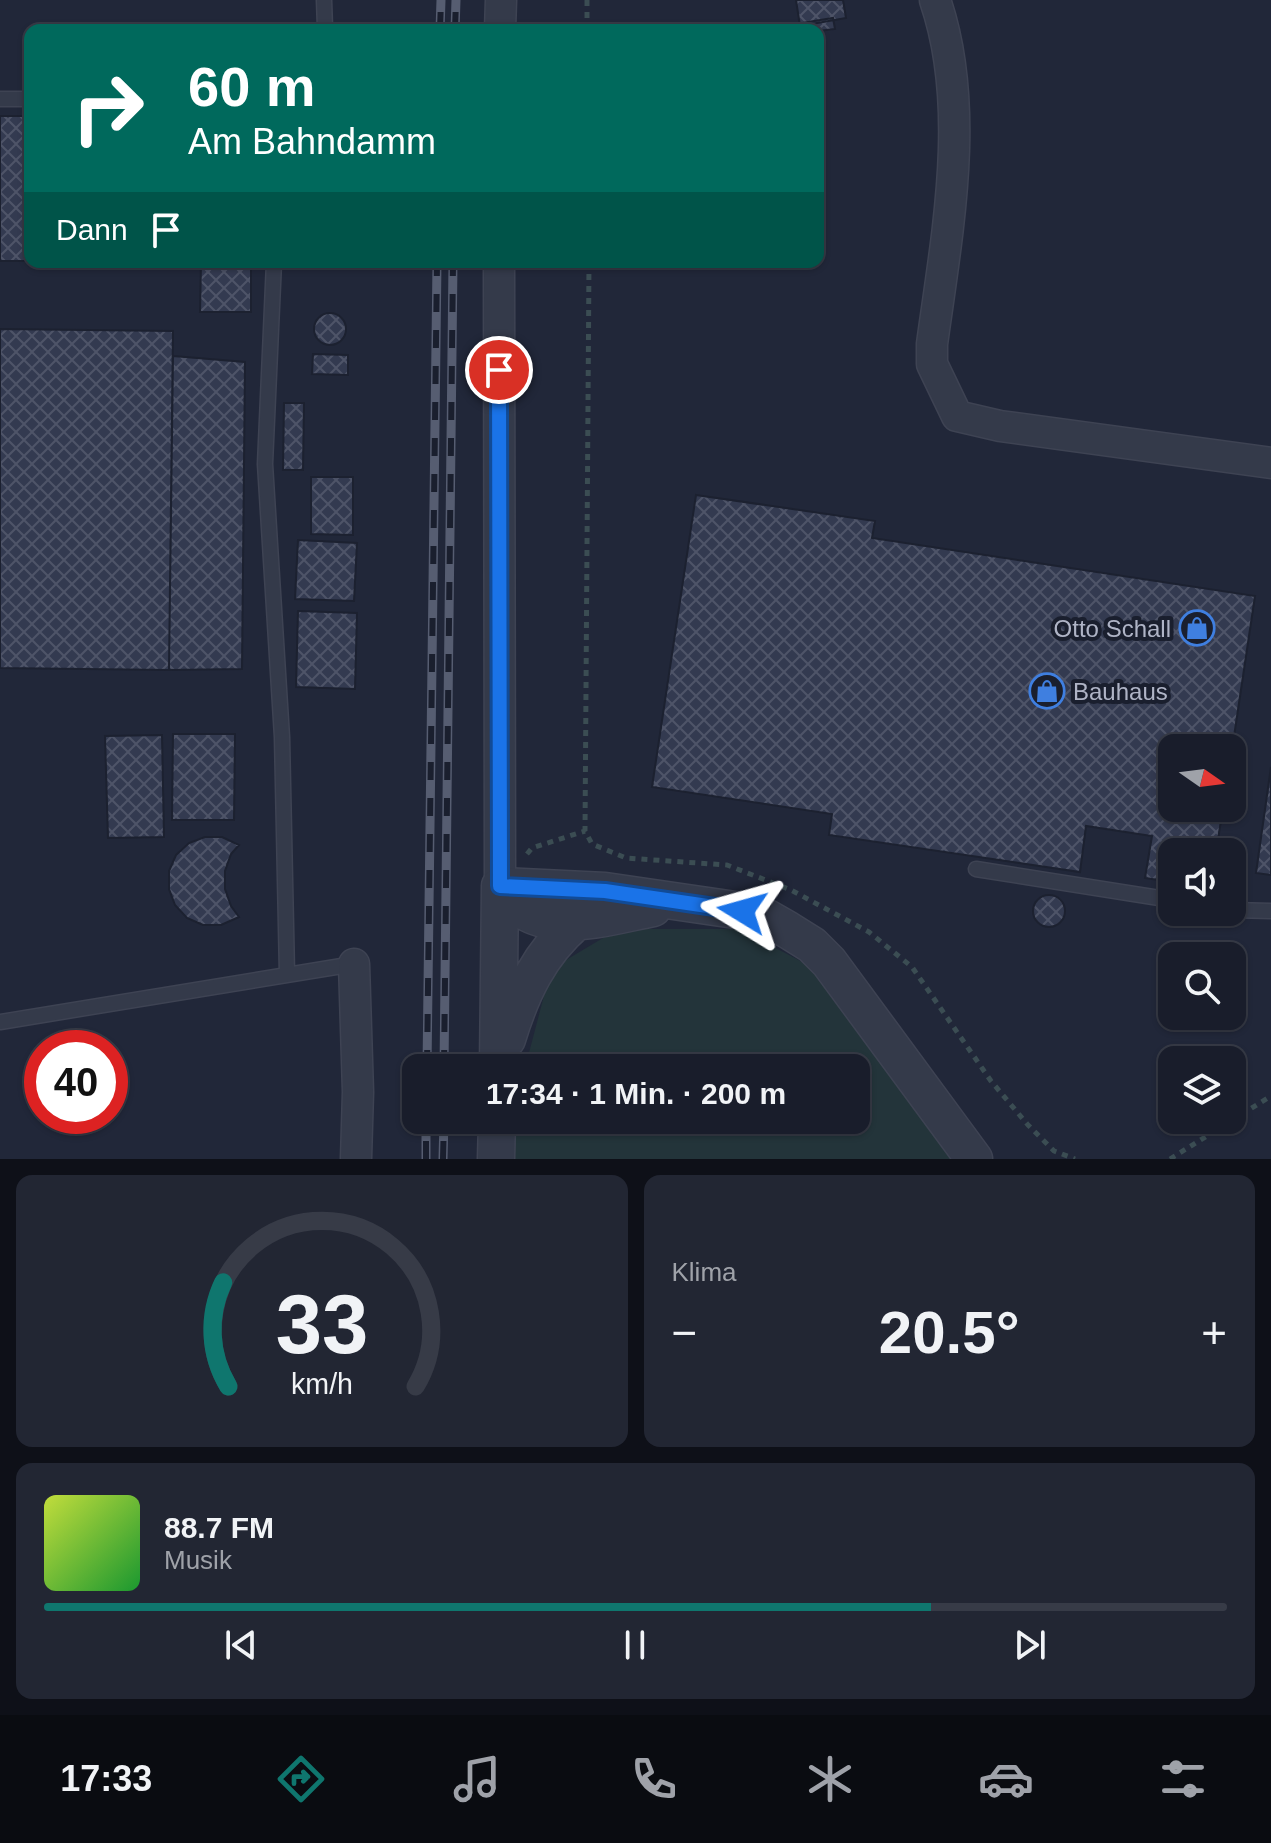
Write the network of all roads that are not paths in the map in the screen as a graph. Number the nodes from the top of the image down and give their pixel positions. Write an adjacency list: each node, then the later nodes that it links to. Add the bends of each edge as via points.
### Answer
1 (324, 0): 4 (lane)
2 (501, 0): 5 (street)
3 (935, 0): 10 (street, via 952,73 953,189 932,364 957,416)
4 (325, 24)
5 (500, 24)
6 (0, 99): 7 (lane)
7 (24, 99)
8 (274, 268): 19 (lane, via 265,464 282,737)
9 (499, 268): 12 (street)
10 (1271, 463)
11 (976, 869): 13 (lane)
12 (500, 886): 14 (street, via 605,891); 17 (street, via 529,914); 21 (street)
13 (1158, 898)
14 (678, 903): 17 (street); 26 (street, via 767,918 812,945)
15 (1246, 910): 16 (lane)
16 (1271, 911)
17 (576, 922): 22 (street, via 535,969)
18 (354, 964): 19 (lane); 24 (street)
19 (287, 974): 20 (lane)
20 (0, 1022)
21 (499, 1054)
22 (503, 1054)
23 (497, 1134): 25 (street)
24 (356, 1159)
25 (496, 1159)
26 (974, 1159)

